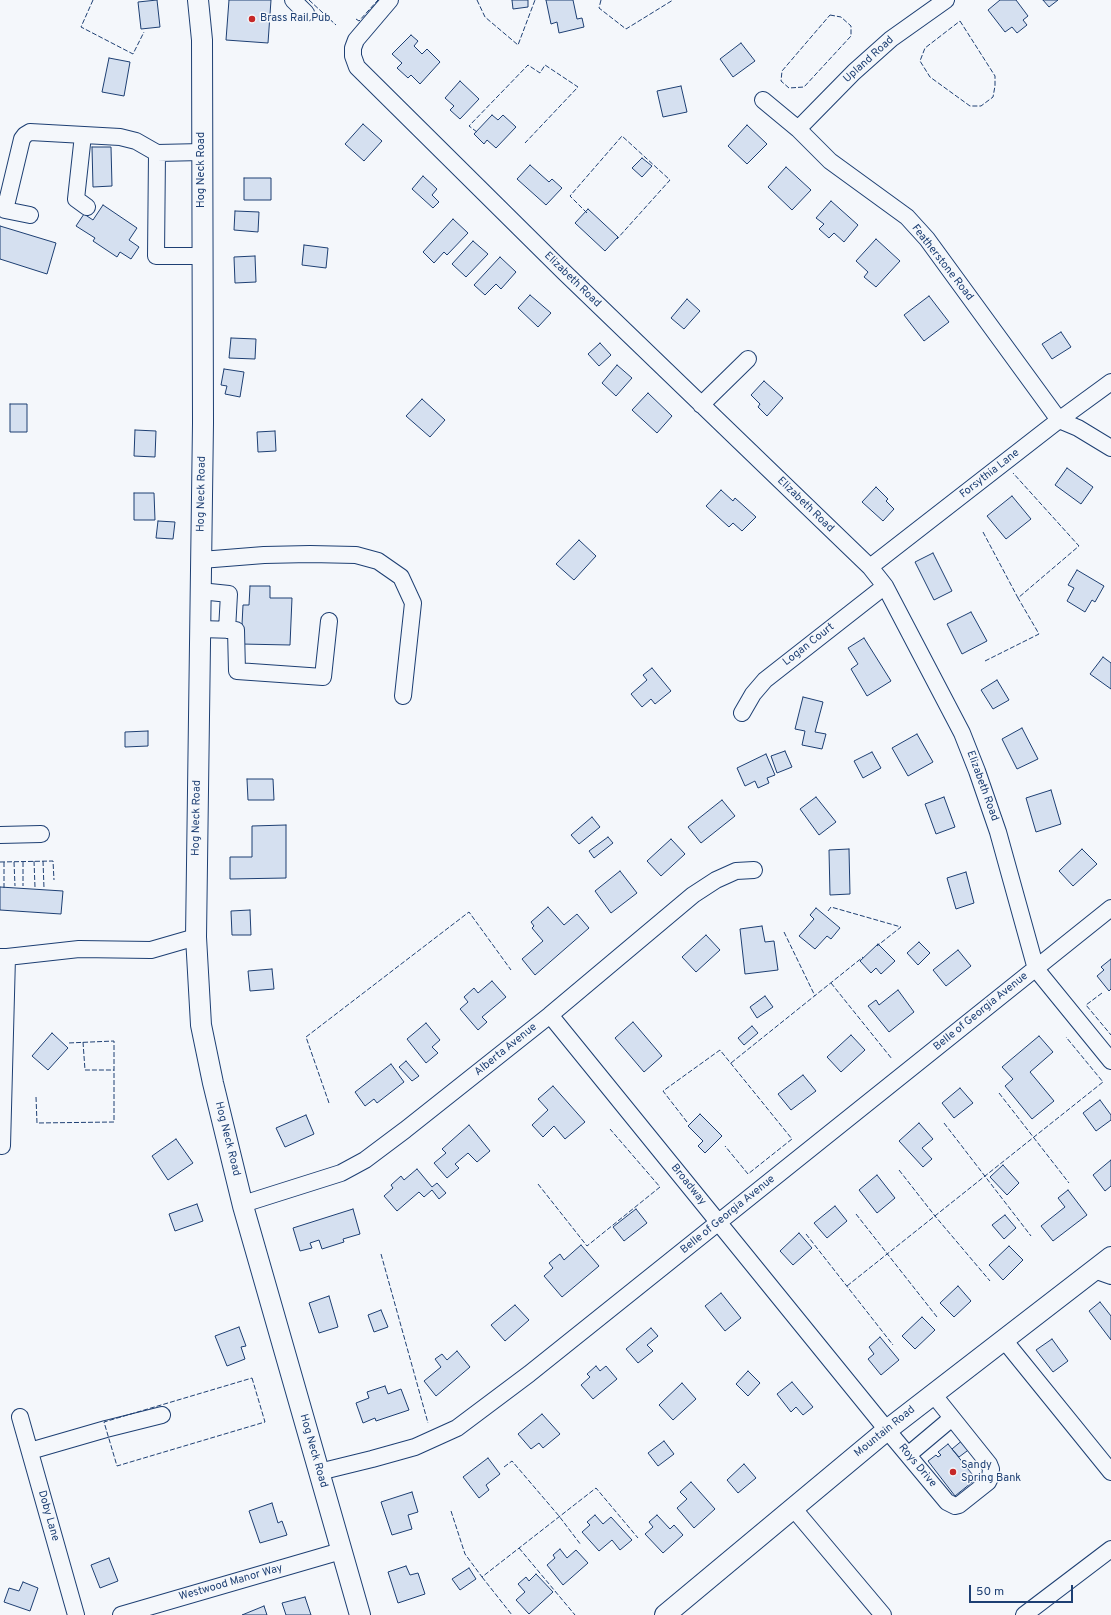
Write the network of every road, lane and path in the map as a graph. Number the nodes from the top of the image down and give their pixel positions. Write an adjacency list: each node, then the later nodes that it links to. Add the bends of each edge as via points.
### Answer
1 (198, 0): 9 (main road, Hog Neck Road, via 202,40)
2 (293, 0): 5 (street)
3 (390, 0): 16 (street, Elizabeth Road, via 356,40 353,56 357,67)
4 (946, 0): 7 (street, Upland Road, via 891,39 854,72)
5 (306, 13)
6 (763, 100): 7 (street, Featherstone Road)
7 (798, 129): 17 (street, Featherstone Road, via 830,161 907,217 927,238)
8 (83, 135): 10 (street, via 120,137 136,141); 11 (street, via 76,199); 12 (street, via 30,132 22,139 5,210)
9 (202, 152): 10 (street); 13 (main road, Hog Neck Road)
10 (157, 154): 13 (street, via 156,256)
11 (87, 207)
12 (30, 215)
13 (202, 256): 19 (main road, Hog Neck Road, via 203,423)
14 (748, 359): 16 (street)
15 (1111, 382): 17 (street, Forsythia Lane)
16 (701, 405): 20 (street, Elizabeth Road)
17 (1059, 420): 18 (street); 20 (street, Forsythia Lane)
18 (1111, 448)
19 (200, 560): 22 (main road, Hog Neck Road); 26 (street, via 264,555 356,554 378,561 401,577 413,603)
20 (870, 567): 21 (street, Elizabeth Road)
21 (886, 586): 27 (street, Logan Court, via 765,680 750,698); 34 (street, Elizabeth Road, via 962,733 977,771 998,832)
22 (200, 591): 24 (main road, Hog Neck Road); 25 (street, via 229,594)
23 (329, 621): 25 (street, via 323,677 236,671 236,630)
24 (199, 629): 25 (street); 32 (main road, Hog Neck Road)
25 (227, 630)
26 (403, 696)
27 (742, 713)
28 (41, 834): 29 (street)
29 (0, 835)
30 (754, 870): 35 (street, Alberta Avenue, via 736,871 693,895)
31 (1111, 908): 34 (street, Belle of Georgia Avenue)
32 (196, 937): 33 (street, via 151,950 79,949); 38 (main road, Hog Neck Road, via 201,1025)
33 (4, 957): 37 (street)
34 (1036, 969): 36 (street, Elizabeth Road); 39 (street, Belle of Georgia Avenue)
35 (550, 1015): 38 (street, Alberta Avenue, via 365,1160 341,1173); 39 (street, Broadway)
36 (1111, 1061)
37 (2, 1146)
38 (242, 1204): 50 (main road, Hog Neck Road)
39 (718, 1223): 47 (street, Broadway); 50 (street, Belle of Georgia Avenue, via 457,1428 415,1447)
40 (1111, 1257): 41 (main road, Mountain Road)
41 (1102, 1273): 42 (main road, Mountain Road)
42 (1004, 1340): 43 (main road, Mountain Road); 51 (street)
43 (933, 1394): 46 (street); 47 (main road, Mountain Road)
44 (162, 1415): 48 (street)
45 (20, 1417): 48 (street, Doby Lane)
46 (952, 1418): 49 (street); 49 (street, Roys Drive, via 989,1464 991,1474 988,1482 955,1506 947,1502)
47 (887, 1430): 49 (street, Roys Drive); 52 (main road, Mountain Road)
48 (30, 1451): 55 (street, Doby Lane)
49 (908, 1455)
50 (319, 1472): 54 (main road, Hog Neck Road)
51 (1111, 1472)
52 (793, 1508): 58 (main road, Mountain Road); 59 (street)
53 (1111, 1549): 60 (street)
54 (341, 1551): 56 (street, Westwood Manor Way); 57 (main road, Hog Neck Road)
55 (76, 1615)
56 (120, 1615)
57 (360, 1615)
58 (664, 1615)
59 (883, 1615)
60 (1024, 1615)

